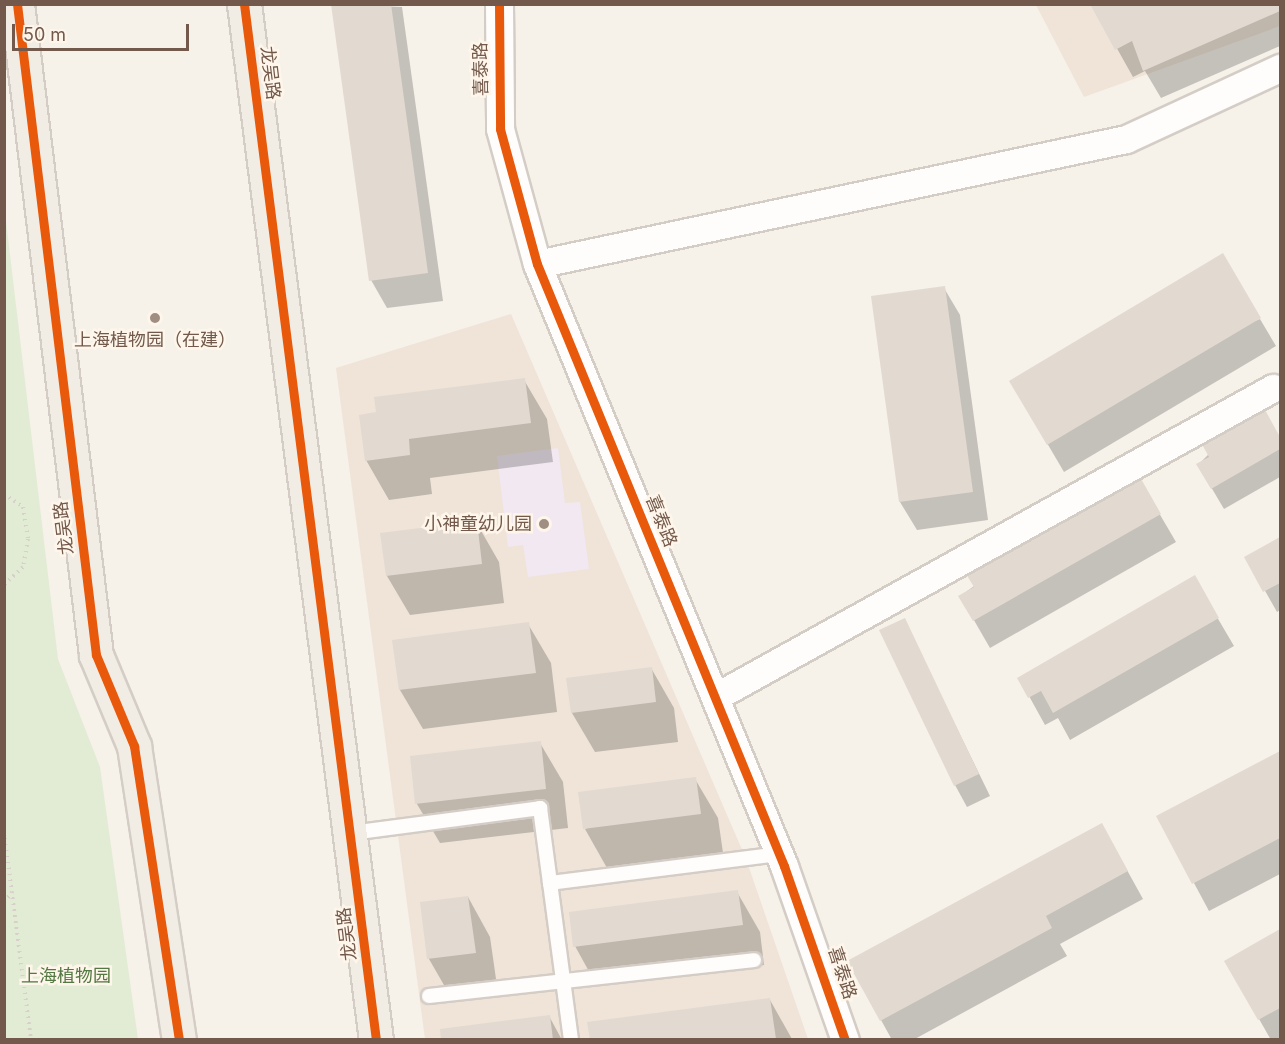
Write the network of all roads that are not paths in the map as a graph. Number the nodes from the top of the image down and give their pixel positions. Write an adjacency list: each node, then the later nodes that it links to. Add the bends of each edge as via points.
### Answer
1 (17, 4): 14 (main road, 龙吴路, via 96,656 134,746)
2 (244, 4): 8 (main road, 龙吴路)
3 (499, 4): 5 (street, 喜泰路, via 500,129)
4 (1281, 68): 5 (street, via 1126,140)
5 (537, 264): 7 (street, 喜泰路)
6 (1273, 388): 7 (street)
7 (715, 698): 9 (street, 喜泰路)
8 (351, 833): 10 (lane, via 540,808); 15 (main road, 龙吴路)
9 (779, 854): 10 (lane); 17 (street, 喜泰路)
10 (550, 883): 12 (lane)
11 (754, 960): 12 (lane)
12 (563, 982): 13 (lane); 16 (lane)
13 (429, 996)
14 (179, 1040)
15 (376, 1040)
16 (571, 1040)
17 (845, 1040)

